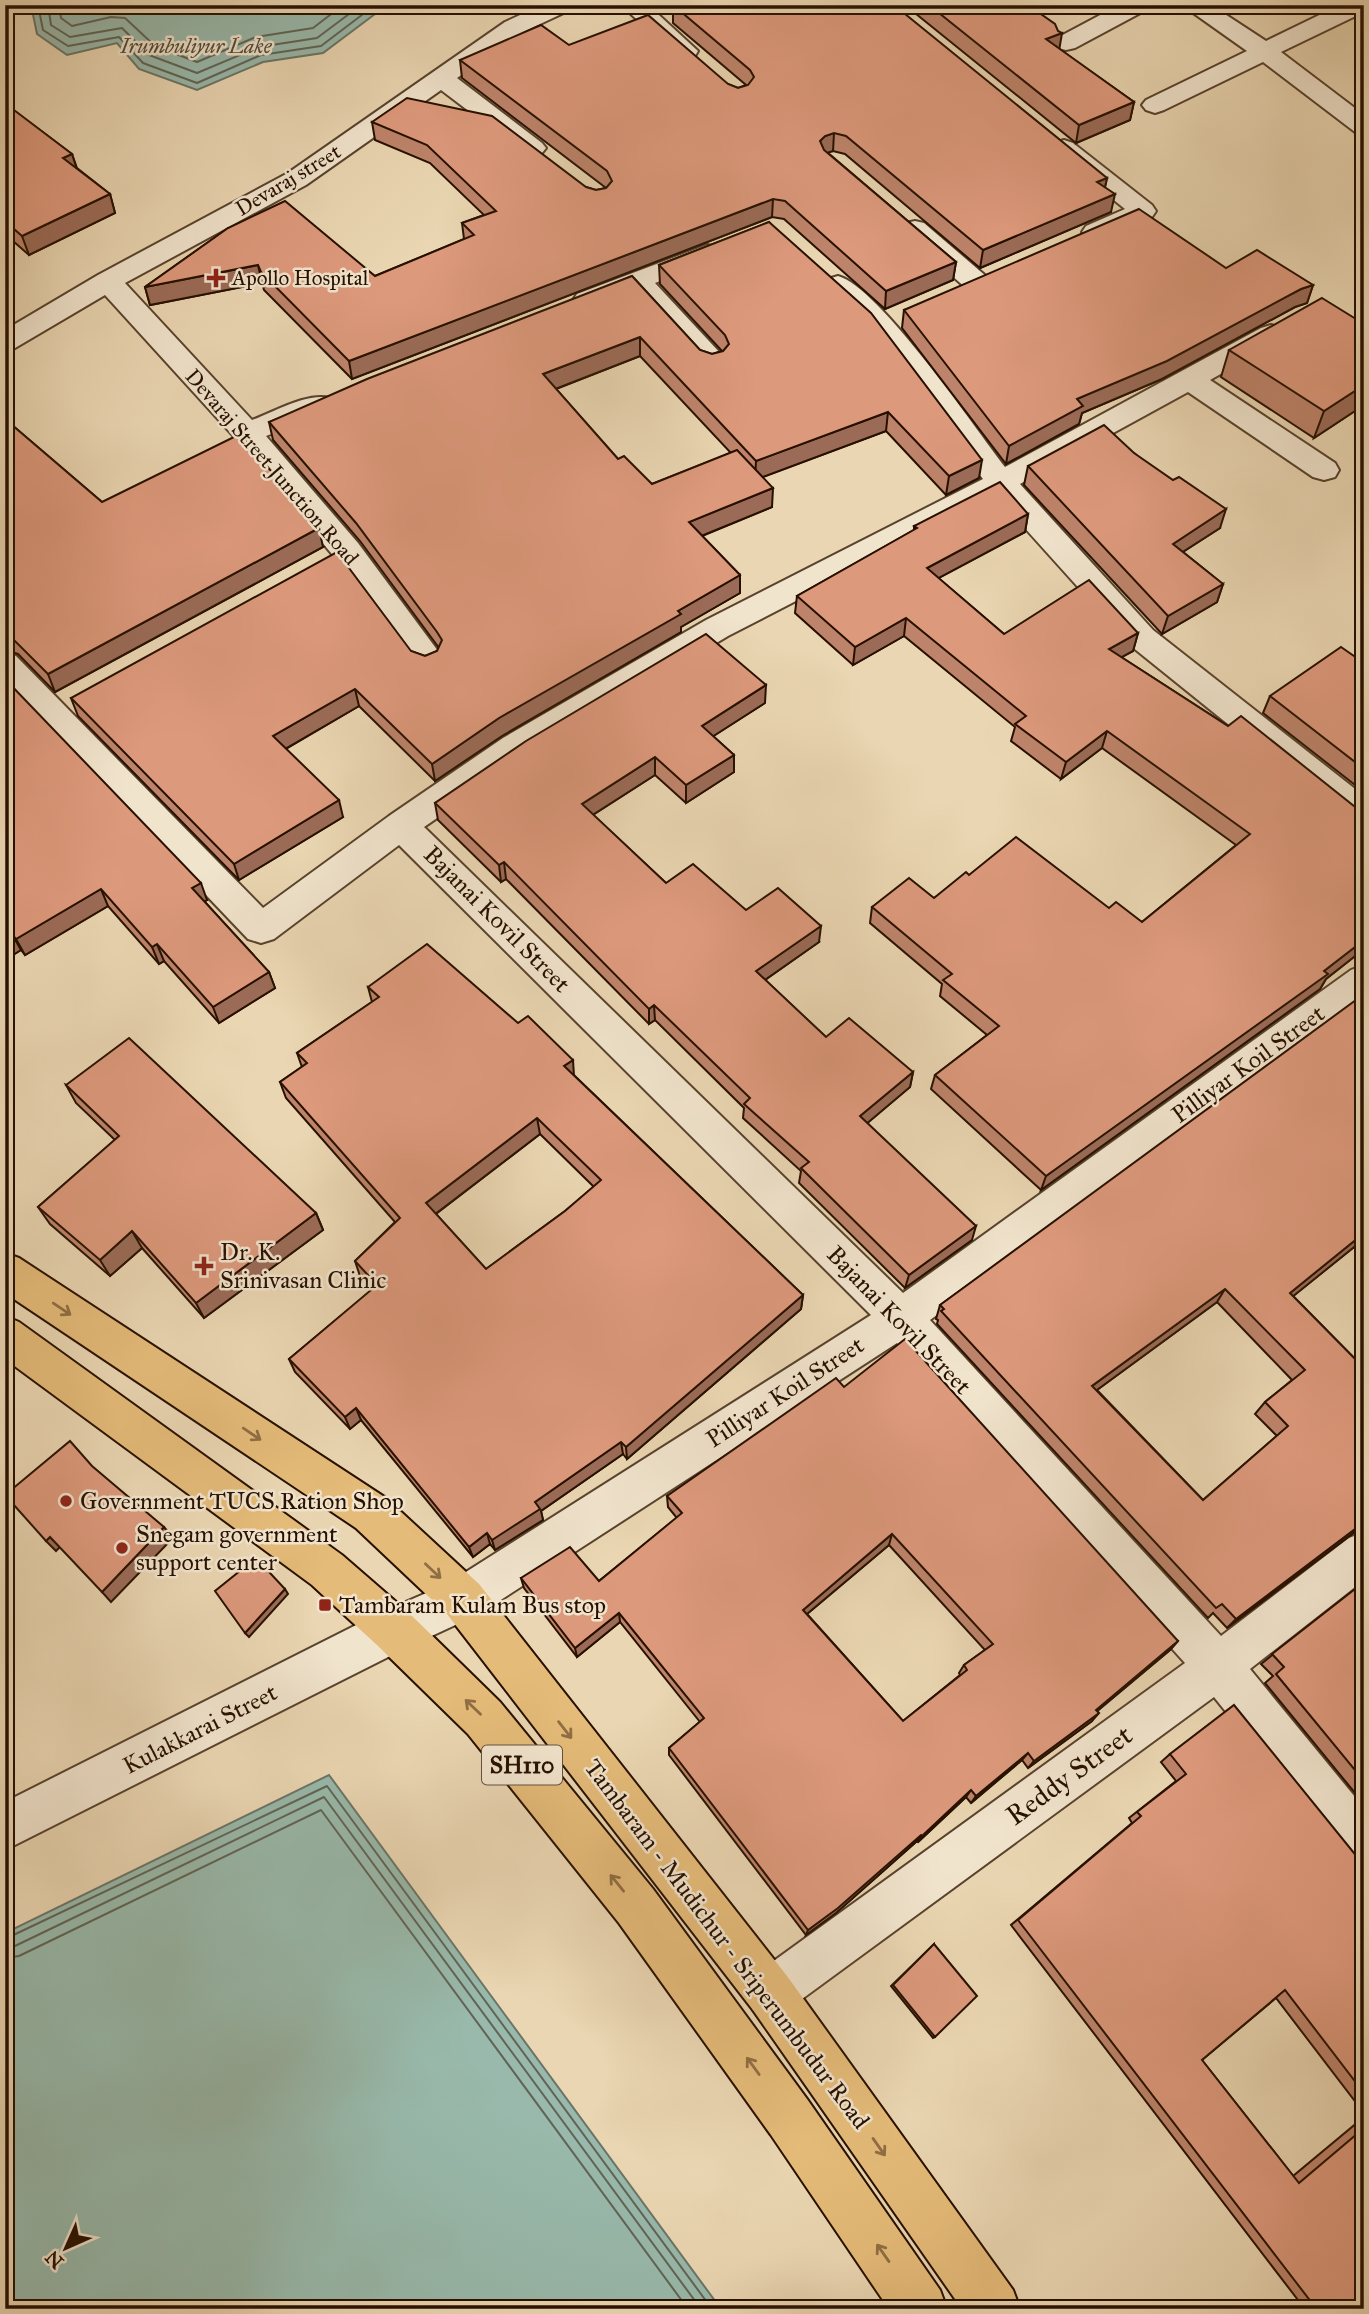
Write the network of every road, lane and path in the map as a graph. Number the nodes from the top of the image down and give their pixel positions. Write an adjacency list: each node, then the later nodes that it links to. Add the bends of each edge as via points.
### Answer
1 (562, 5): 9 (street, Devaraj street, via 514,27)
2 (633, 5): 8 (street)
3 (1138, 5): 6 (street)
4 (1194, 5): 7 (street)
5 (1359, 5): 7 (street)
6 (1066, 43)
7 (1264, 51): 10 (street); 11 (street)
8 (707, 68)
9 (443, 79): 13 (street); 20 (street, Devaraj street, via 297,179)
10 (1155, 105)
11 (1364, 127)
12 (1046, 134): 15 (street, via 1143,211)
13 (553, 163)
14 (895, 213): 18 (street, via 965,288)
15 (1066, 244)
16 (727, 245): 19 (street)
17 (822, 271): 29 (street, via 893,319)
18 (1003, 272)
19 (637, 280): 21 (street); 24 (street)
20 (108, 281): 23 (street, Devaraj street); 27 (street, Devaraj Street Junction Road)
21 (559, 311)
22 (1295, 321): 25 (street)
23 (5, 342)
24 (712, 361)
25 (1189, 379): 28 (street); 29 (street)
26 (351, 393): 27 (street)
27 (247, 433): 30 (street, Devaraj Street Junction Road, via 335,557)
28 (1324, 470)
29 (1001, 482): 32 (street, via 1142,638); 33 (street, via 717,628 515,747)
30 (427, 659)
31 (5, 664): 33 (street, via 62,706 88,748 261,929)
32 (1364, 815)
33 (401, 825): 36 (street, Bajanai Kovil Street)
34 (1364, 979): 36 (street, Pilliyar Koil Street)
35 (5, 1271): 39 (main road, Tambaram - Mudichur - Sriperumbudur Road / SH110, one-way to 39, via 371,1513)
36 (901, 1318): 39 (street, Pilliyar Koil Street); 41 (street, Bajanai Kovil Street)
37 (5, 1335): 40 (main road, Tambaram - Mudichur - Sriperumbudur Road / SH110, via 327,1570)
38 (1364, 1553): 41 (street, Reddy Street)
39 (463, 1599): 40 (street, Pilliyar Koil Street); 44 (main road, Tambaram - Mudichur - Sriperumbudur Road / SH110, one-way to 44)
40 (394, 1630): 42 (street, Kulakkarai Street); 45 (main road, Tambaram - Mudichur - Sriperumbudur Road / SH110, one-way to 40, via 636,1906 484,1718)
41 (1218, 1666): 43 (street, Bajanai Kovil Street); 44 (street, Reddy Street)
42 (5, 1827)
43 (1364, 1845)
44 (770, 1993): 45 (main road); 47 (main road, Tambaram - Mudichur - Sriperumbudur Road / SH110, one-way to 47)
45 (728, 2031): 46 (main road, Tambaram - Mudichur - Sriperumbudur Road / SH110, one-way to 45)
46 (921, 2309)
47 (994, 2309)

